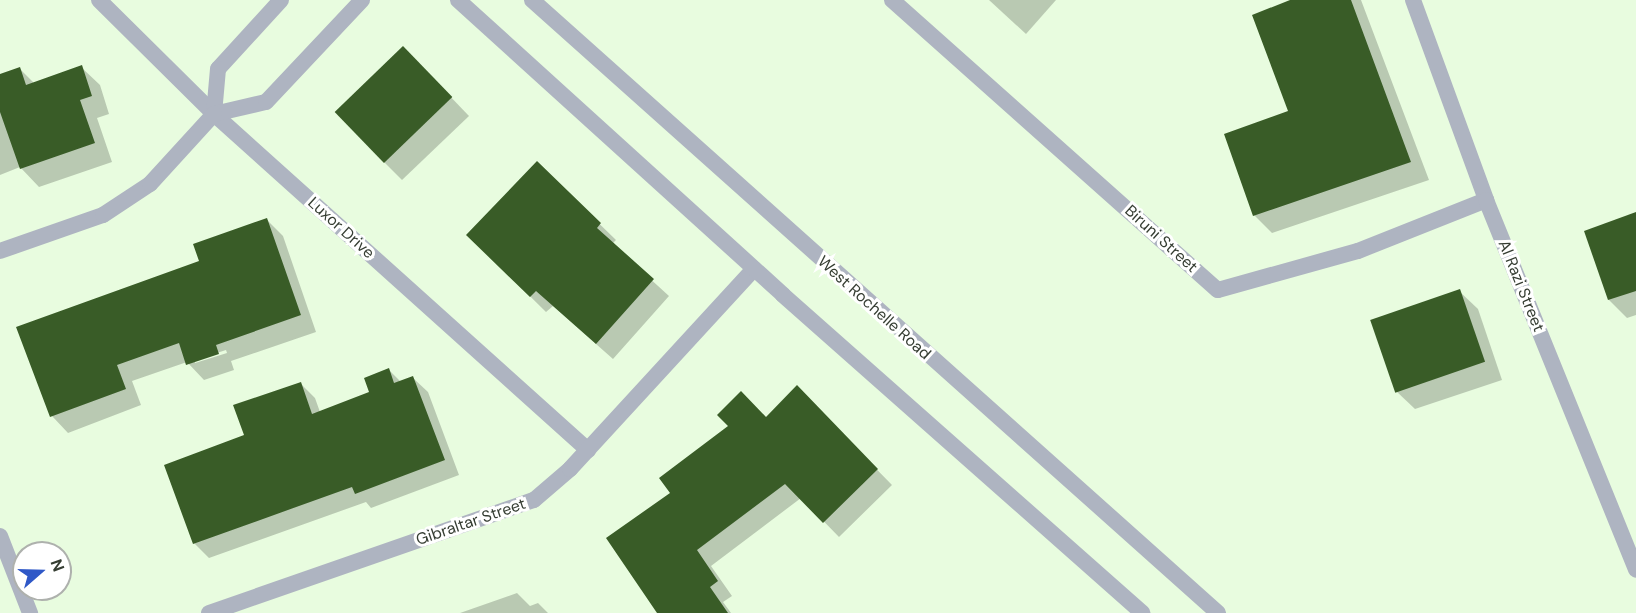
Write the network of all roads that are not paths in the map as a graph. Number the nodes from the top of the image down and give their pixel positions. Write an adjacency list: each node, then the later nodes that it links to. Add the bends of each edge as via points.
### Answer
1 (99, 0): 8 (street, Luxor Drive)
2 (281, 0): 8 (street, via 218,69)
3 (362, 0): 8 (street, via 266,102)
4 (458, 0): 11 (street)
5 (532, 0): 18 (street, West Rochelle Road)
6 (892, 0): 9 (street, Biruni Street, via 1218,290 1358,251)
7 (1413, 0): 9 (street, Al Razi Street)
8 (214, 114): 10 (street, via 150,184 103,215); 12 (street, Luxor Drive)
9 (1486, 200): 14 (street, Al Razi Street)
10 (0, 251)
11 (754, 269): 12 (street, Gibraltar Street); 17 (street)
12 (588, 450): 16 (street, Gibraltar Street, via 534,501)
13 (0, 536): 15 (street)
14 (1636, 570)
15 (30, 613)
16 (209, 613)
17 (1143, 613)
18 (1218, 613)

